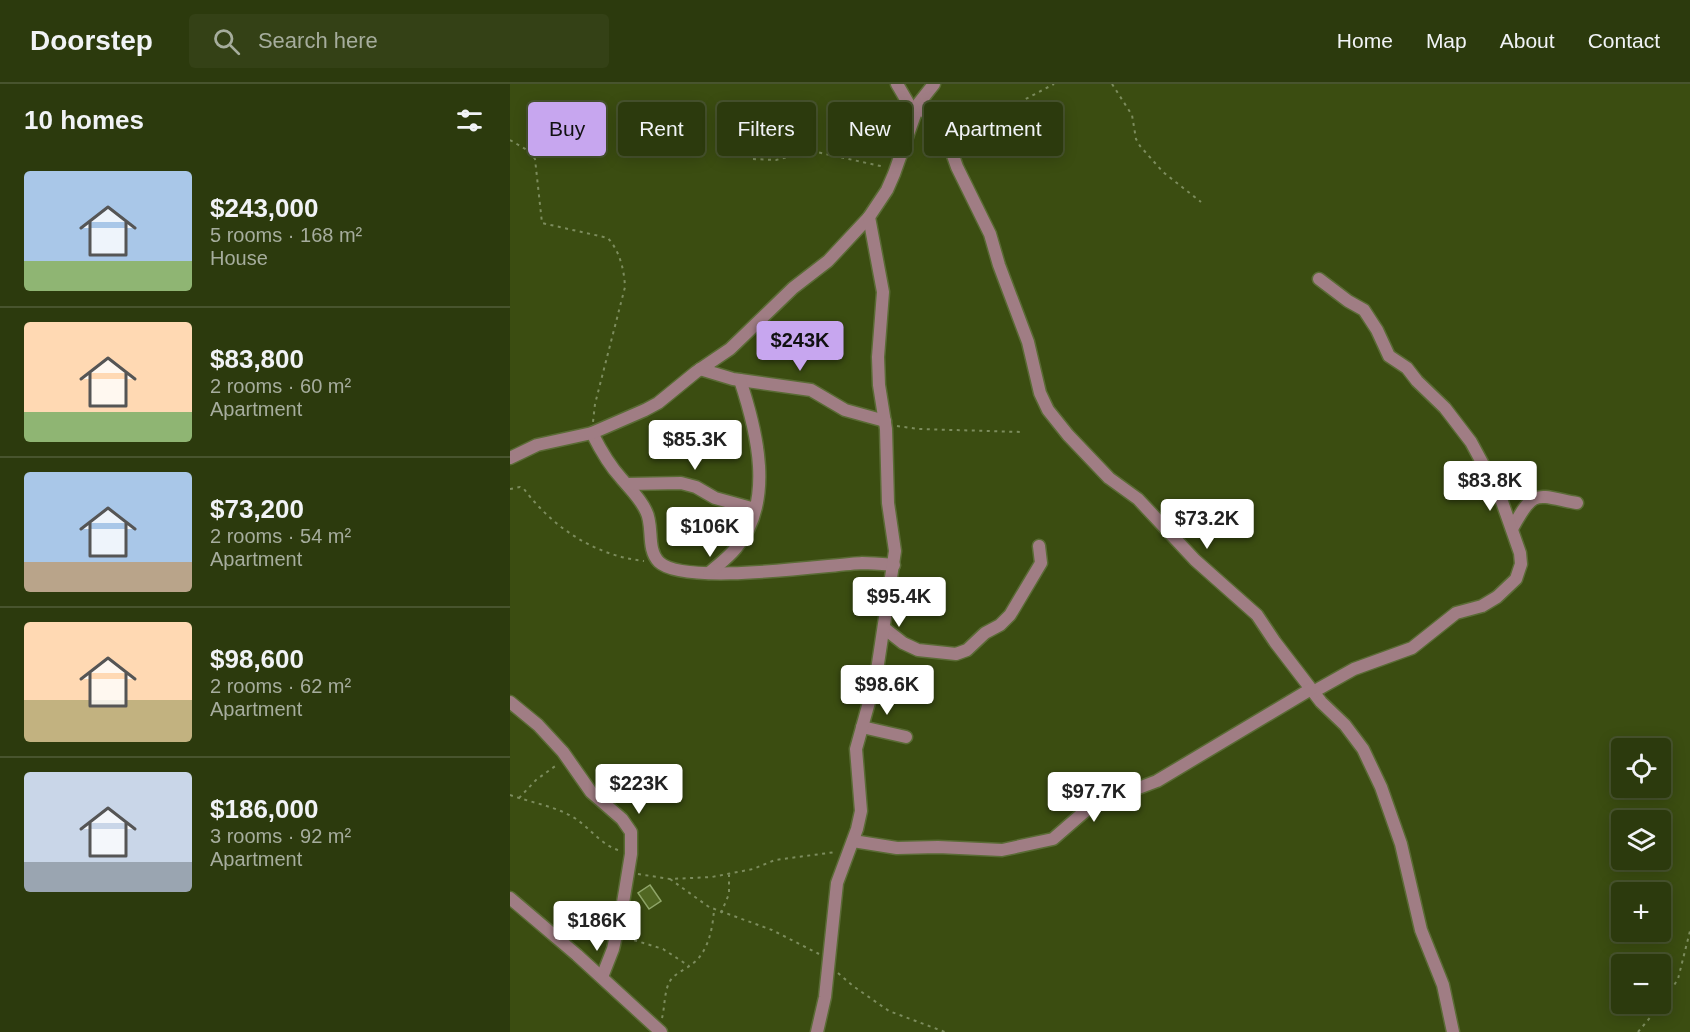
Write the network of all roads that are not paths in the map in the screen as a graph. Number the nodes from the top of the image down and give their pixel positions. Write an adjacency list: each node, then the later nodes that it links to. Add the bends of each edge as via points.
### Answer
1 (897, 84): 3 (street)
2 (934, 84): 3 (street)
3 (915, 111): 4 (street, via 894,174); 19 (street, via 928,111 942,124 990,234 1048,410 1101,471 1138,499 1195,560 1257,615)
4 (869, 217): 6 (street, via 828,261 730,349); 8 (street, via 883,291 878,357)
5 (1319, 279): 14 (street, via 1364,310 1389,356 1407,368 1456,421 1500,496)
6 (700, 369): 7 (street); 9 (street, via 658,403)
7 (740, 380): 8 (street, via 811,390 845,410); 13 (street, via 756,433 759,487)
8 (885, 422): 16 (street)
9 (592, 433): 10 (street, via 537,445); 11 (street)
10 (510, 458)
11 (627, 484): 13 (street, via 681,483); 17 (street, via 651,521 651,542 659,563)
12 (1577, 503): 14 (street, via 1546,495 1536,497 1523,508)
13 (755, 509): 17 (street, via 737,547)
14 (1512, 529): 19 (street, via 1521,564 1509,588 1482,606 1456,612 1412,648 1354,669)
15 (1039, 546): 18 (street, via 1041,563 1010,615 967,650 956,654 918,650)
16 (894, 565): 17 (street, via 864,563 757,573); 18 (street)
17 (709, 573)
18 (884, 628): 21 (street)
19 (1312, 691): 23 (street, via 1157,781 1092,806 1053,839 1002,850); 28 (street, via 1363,749 1381,787 1401,844 1421,930 1443,985)
20 (510, 702): 25 (street, via 538,725 591,792 628,826 632,840 628,872 616,934)
21 (862, 727): 22 (street); 23 (street, via 855,757 861,811)
22 (906, 737)
23 (852, 845): 27 (street, via 837,883 825,997)
24 (510, 898): 25 (street)
25 (602, 977): 26 (street)
26 (660, 1031)
27 (817, 1032)
28 (1453, 1032)

